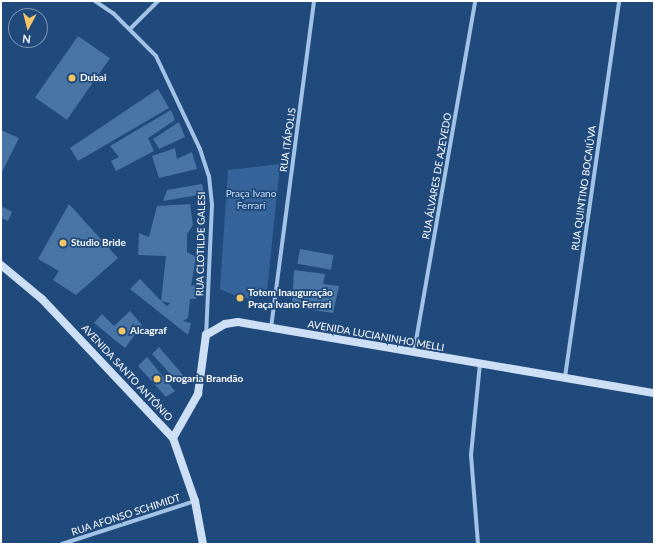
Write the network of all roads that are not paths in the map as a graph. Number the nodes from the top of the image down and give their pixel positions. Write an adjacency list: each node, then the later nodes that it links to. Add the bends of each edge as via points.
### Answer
1 (95, 1): 6 (street, RUA CLOTILDE GALESI)
2 (158, 1): 6 (street)
3 (314, 1): 8 (street, RUA ITÁPOLIS)
4 (475, 1): 10 (street, RUA ÁLVARES DE AZEVEDO)
5 (619, 1): 12 (street, RUA QUINTINO BOCAIÚVA)
6 (130, 29): 9 (street, RUA CLOTILDE GALESI, via 156,56 189,120 209,176 212,206)
7 (1, 265): 14 (street, AVENIDA SANTO ANTÔNIO, via 47,304)
8 (271, 329): 9 (street, AVENIDA LUCIANINHO MELLI, via 238,322 224,324); 10 (street, AVENIDA LUCIANINHO MELLI)
9 (206, 335): 14 (street, via 198,394)
10 (414, 353): 11 (street, AVENIDA LUCIANINHO MELLI)
11 (480, 364): 12 (street, AVENIDA LUCIANINHO MELLI); 18 (street, via 472,456)
12 (565, 377): 13 (street, AVENIDA LUCIANINHO MELLI)
13 (654, 393)
14 (173, 438): 15 (street, AVENIDA SANTO ANTÔNIO)
15 (195, 501): 16 (street, RUA AFONSO SCHIMIDT); 17 (street, AVENIDA SANTO ANTÔNIO)
16 (62, 544)
17 (203, 544)
18 (478, 544)

